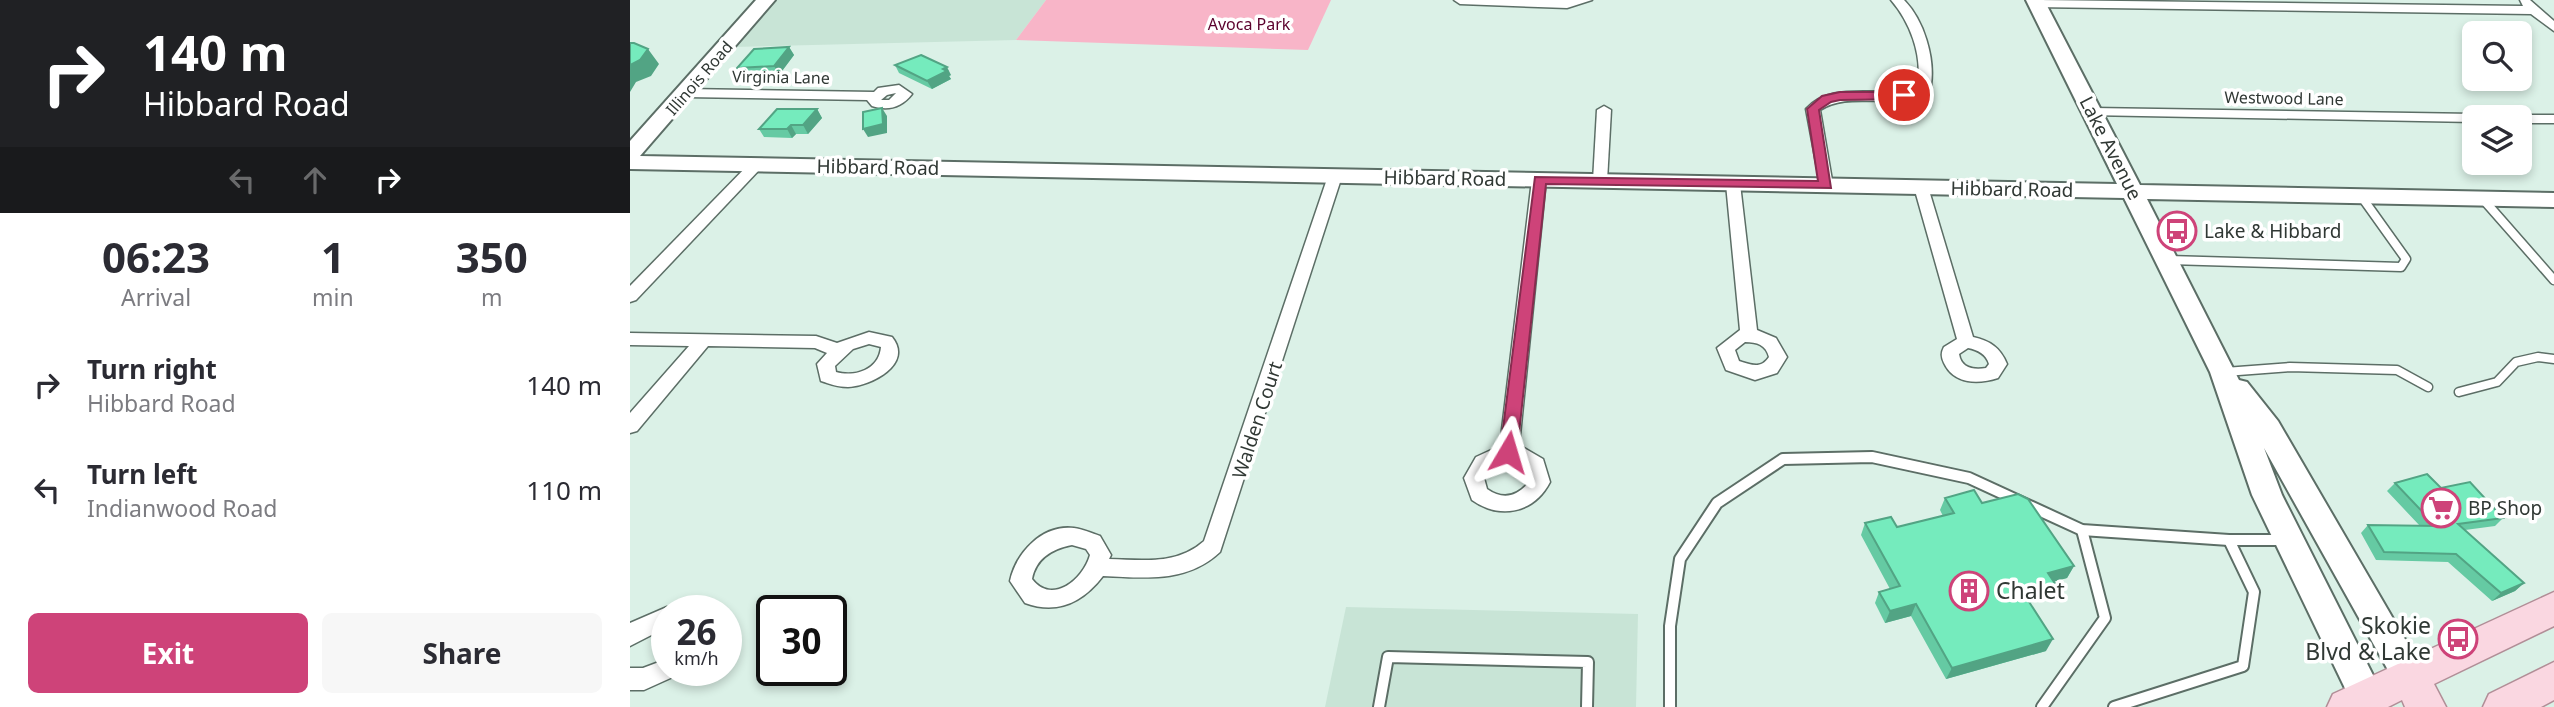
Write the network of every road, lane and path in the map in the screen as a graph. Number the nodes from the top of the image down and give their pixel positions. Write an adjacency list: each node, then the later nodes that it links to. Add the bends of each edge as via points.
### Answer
1 (766, 0): 9 (street, Illinois Road)
2 (1460, 0): 3 (street, via 1567,4)
3 (1586, 0)
4 (1897, 0): 23 (street, via 1909,10 1925,62 1924,85 1904,95 1827,99 1813,109)
5 (2522, 0): 7 (street)
6 (2036, 2): 7 (street); 12 (street, Lake Avenue)
7 (2534, 10): 8 (street)
8 (2554, 27)
9 (686, 93): 10 (street, Virginia Lane); 16 (street, Illinois Road)
10 (875, 96)
11 (1604, 110): 21 (street)
12 (2093, 112): 13 (street, Westwood Lane); 25 (street, Lake Avenue)
13 (2462, 118)
14 (2532, 119): 15 (street)
15 (2554, 119)
16 (630, 154)
17 (630, 162): 18 (street, Hibbard Road)
18 (756, 165): 19 (street, Hibbard Road); 31 (street)
19 (1335, 176): 20 (street, Hibbard Road); 46 (street, Walden Court, via 1213,546 1202,558 1174,568)
20 (1539, 180): 21 (street, Hibbard Road); 42 (street)
21 (1600, 181): 22 (street, Hibbard Road)
22 (1733, 184): 23 (street, Hibbard Road); 32 (street)
23 (1826, 186): 24 (street, Hibbard Road)
24 (1921, 187): 25 (street, Hibbard Road); 35 (street)
25 (2133, 192): 26 (street, Hibbard Road); 29 (street, Lake Avenue)
26 (2361, 196): 27 (street, Hibbard Road); 29 (lane, via 2406,259 2401,267)
27 (2482, 198): 28 (street, Hibbard Road); 30 (lane)
28 (2553, 200)
29 (2168, 260): 38 (street, Lake Avenue)
30 (2554, 280)
31 (630, 296)
32 (1749, 335)
33 (630, 339): 34 (street)
34 (703, 341): 36 (street, via 816,342); 41 (street)
35 (1966, 342)
36 (838, 350)
37 (2554, 359): 40 (lane, via 2516,362 2497,382)
38 (2223, 372): 39 (lane, via 2290,367 2397,370); 45 (street, Lake Avenue, via 2267,495); 53 (street, Lake Avenue, via 2268,429)
39 (2428, 387)
40 (2459, 392)
41 (630, 426)
42 (1508, 452)
43 (2082, 530): 44 (lane); 57 (lane, via 1969,478 1872,457 1783,459 1717,503 1680,559 1670,626); 58 (lane, via 2105,618)
44 (2229, 540): 45 (lane); 59 (lane, via 2254,592 2243,666)
45 (2289, 540): 54 (street, Lake Avenue)
46 (1098, 567)
47 (2554, 608): 53 (main road)
48 (651, 623): 49 (street)
49 (631, 635)
50 (651, 676): 51 (street)
51 (630, 680)
52 (2554, 680): 60 (main road)
53 (2418, 692): 54 (main road)
54 (2362, 704)
55 (1379, 707): 56 (lane, via 1388,657 1588,662)
56 (1587, 707)
57 (1670, 707)
58 (2042, 707)
59 (2114, 707)
60 (2503, 707)

